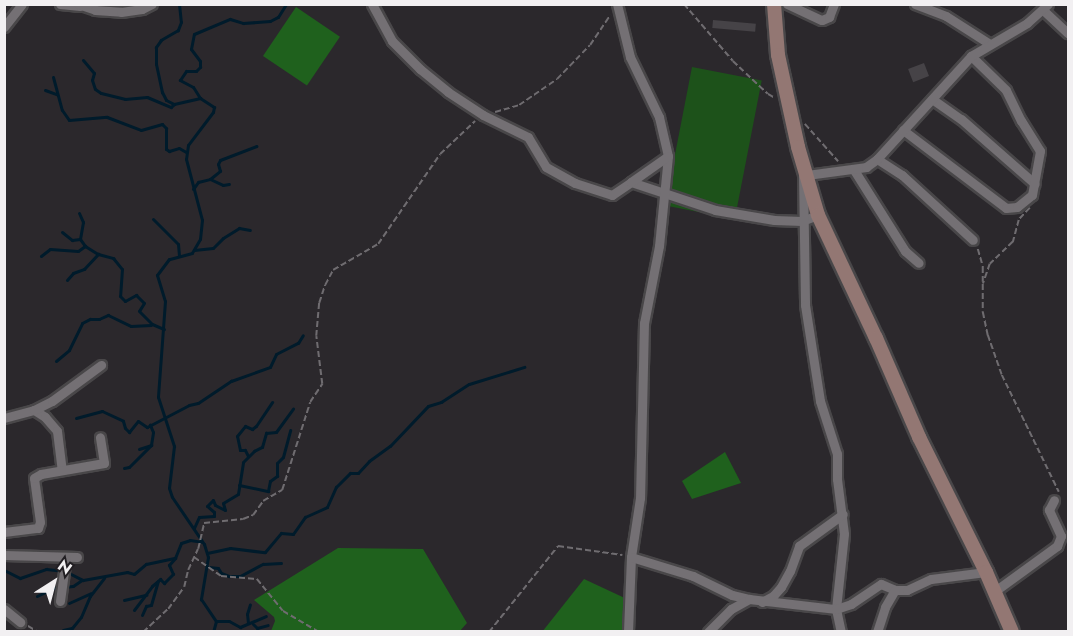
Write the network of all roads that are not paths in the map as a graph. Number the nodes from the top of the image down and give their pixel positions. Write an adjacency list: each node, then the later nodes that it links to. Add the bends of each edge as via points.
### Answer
1 (21, 4): 12 (street)
2 (60, 4): 9 (street)
3 (152, 4): 9 (street, via 121,12)
4 (372, 4): 23 (street, via 402,52 448,92 528,137 546,167 575,183 612,195)
5 (774, 4): 19 (street, via 778,55)
6 (787, 4): 7 (street, via 822,20 829,17)
7 (834, 4)
8 (915, 4): 14 (street, via 946,16)
9 (79, 5)
10 (617, 5): 18 (street, via 630,57 661,123)
11 (1045, 7): 13 (street); 14 (street)
12 (6, 22)
13 (1068, 33)
14 (990, 44): 15 (street)
15 (971, 56): 16 (street); 24 (street, via 1006,90 1037,144 1040,157)
16 (932, 99): 17 (street); 24 (street)
17 (903, 130): 20 (street); 24 (street, via 1006,208 1017,207 1032,195)
18 (668, 156): 23 (street); 25 (street)
19 (803, 159): 22 (street); 27 (street)
20 (877, 159): 21 (street); 28 (street, via 902,175)
21 (854, 170): 22 (street); 29 (street, via 905,251)
22 (807, 175): 26 (street)
23 (631, 182): 25 (street)
24 (1035, 184)
25 (664, 193): 27 (street, via 715,210); 41 (street, via 659,246 644,323 640,498)
26 (818, 215): 27 (street); 42 (street, via 919,437)
27 (802, 221): 36 (street, via 805,305 820,401 837,454)
28 (973, 240)
29 (919, 263)
30 (102, 365): 31 (street)
31 (34, 410): 32 (street); 34 (street, via 57,431)
32 (4, 418)
33 (99, 437): 34 (street, via 104,463)
34 (62, 470): 37 (street, via 34,477 39,528)
35 (1054, 500): 44 (street, via 1048,510 1061,536 1057,546)
36 (843, 514): 47 (street, via 799,546 781,586); 49 (street)
37 (4, 532)
38 (4, 555): 39 (street)
39 (66, 557): 40 (street); 46 (street)
40 (77, 557)
41 (631, 557): 45 (street); 51 (street)
42 (986, 572): 43 (street, via 931,579 907,590); 44 (street)
43 (895, 590): 49 (street, via 881,584); 54 (street)
44 (995, 591): 55 (street)
45 (749, 599): 47 (street); 52 (street, via 731,609)
46 (60, 601)
47 (762, 602): 49 (street)
48 (4, 609): 50 (street)
49 (836, 609): 53 (street)
50 (20, 622)
51 (627, 632)
52 (708, 632)
53 (841, 632)
54 (877, 632)
55 (1012, 632)

